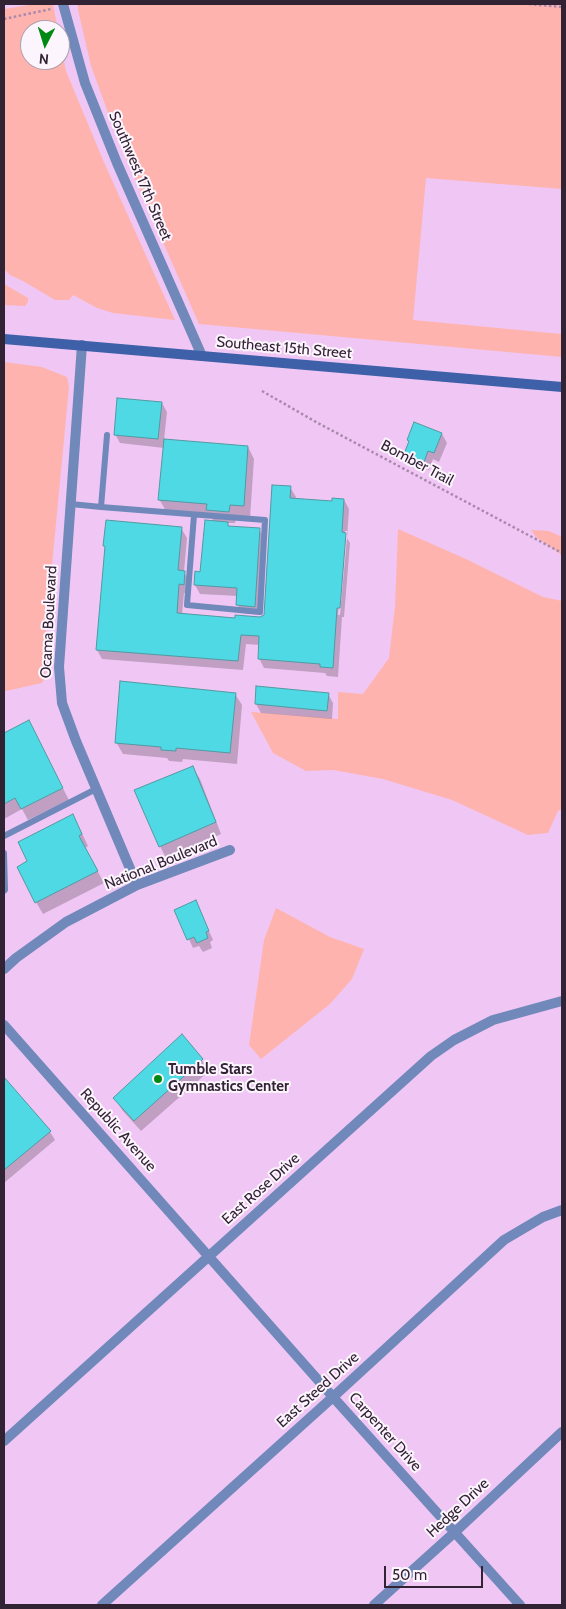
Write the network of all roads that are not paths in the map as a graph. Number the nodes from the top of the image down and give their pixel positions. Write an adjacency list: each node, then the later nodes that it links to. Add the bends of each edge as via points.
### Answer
1 (63, 4): 4 (street, Southwest 17th Street, via 88,92)
2 (4, 339): 3 (main road, Southeast 15th Street)
3 (82, 345): 4 (main road, Southeast 15th Street); 7 (street, Ocama Boulevard)
4 (202, 356): 5 (main road, Southeast 15th Street)
5 (562, 387)
6 (107, 435): 8 (lane)
7 (71, 504): 8 (lane); 10 (street, Ocama Boulevard, via 59,667 62,702)
8 (101, 507): 9 (lane)
9 (194, 515): 9 (lane, via 265,520 260,612 187,605)
10 (96, 790): 11 (lane); 14 (street, Ocama Boulevard)
11 (4, 836)
12 (230, 850): 14 (street, National Boulevard)
13 (4, 853): 15 (lane)
14 (137, 885): 16 (street, National Boulevard, via 66,922)
15 (4, 891)
16 (4, 969)
17 (562, 1001): 20 (street, East Rose Drive, via 493,1020 431,1056)
18 (4, 1025): 20 (street, Republic Avenue)
19 (562, 1210): 21 (street, East Steed Drive, via 543,1217 504,1240)
20 (209, 1256): 21 (street, Carpenter Drive); 23 (street, East Rose Drive)
21 (333, 1397): 24 (street, Carpenter Drive); 25 (street, East Steed Drive)
22 (562, 1432): 24 (street, Hedge Drive)
23 (4, 1441)
24 (455, 1532): 26 (street, Hedge Drive); 27 (street, Carpenter Drive)
25 (102, 1605)
26 (374, 1605)
27 (520, 1605)

